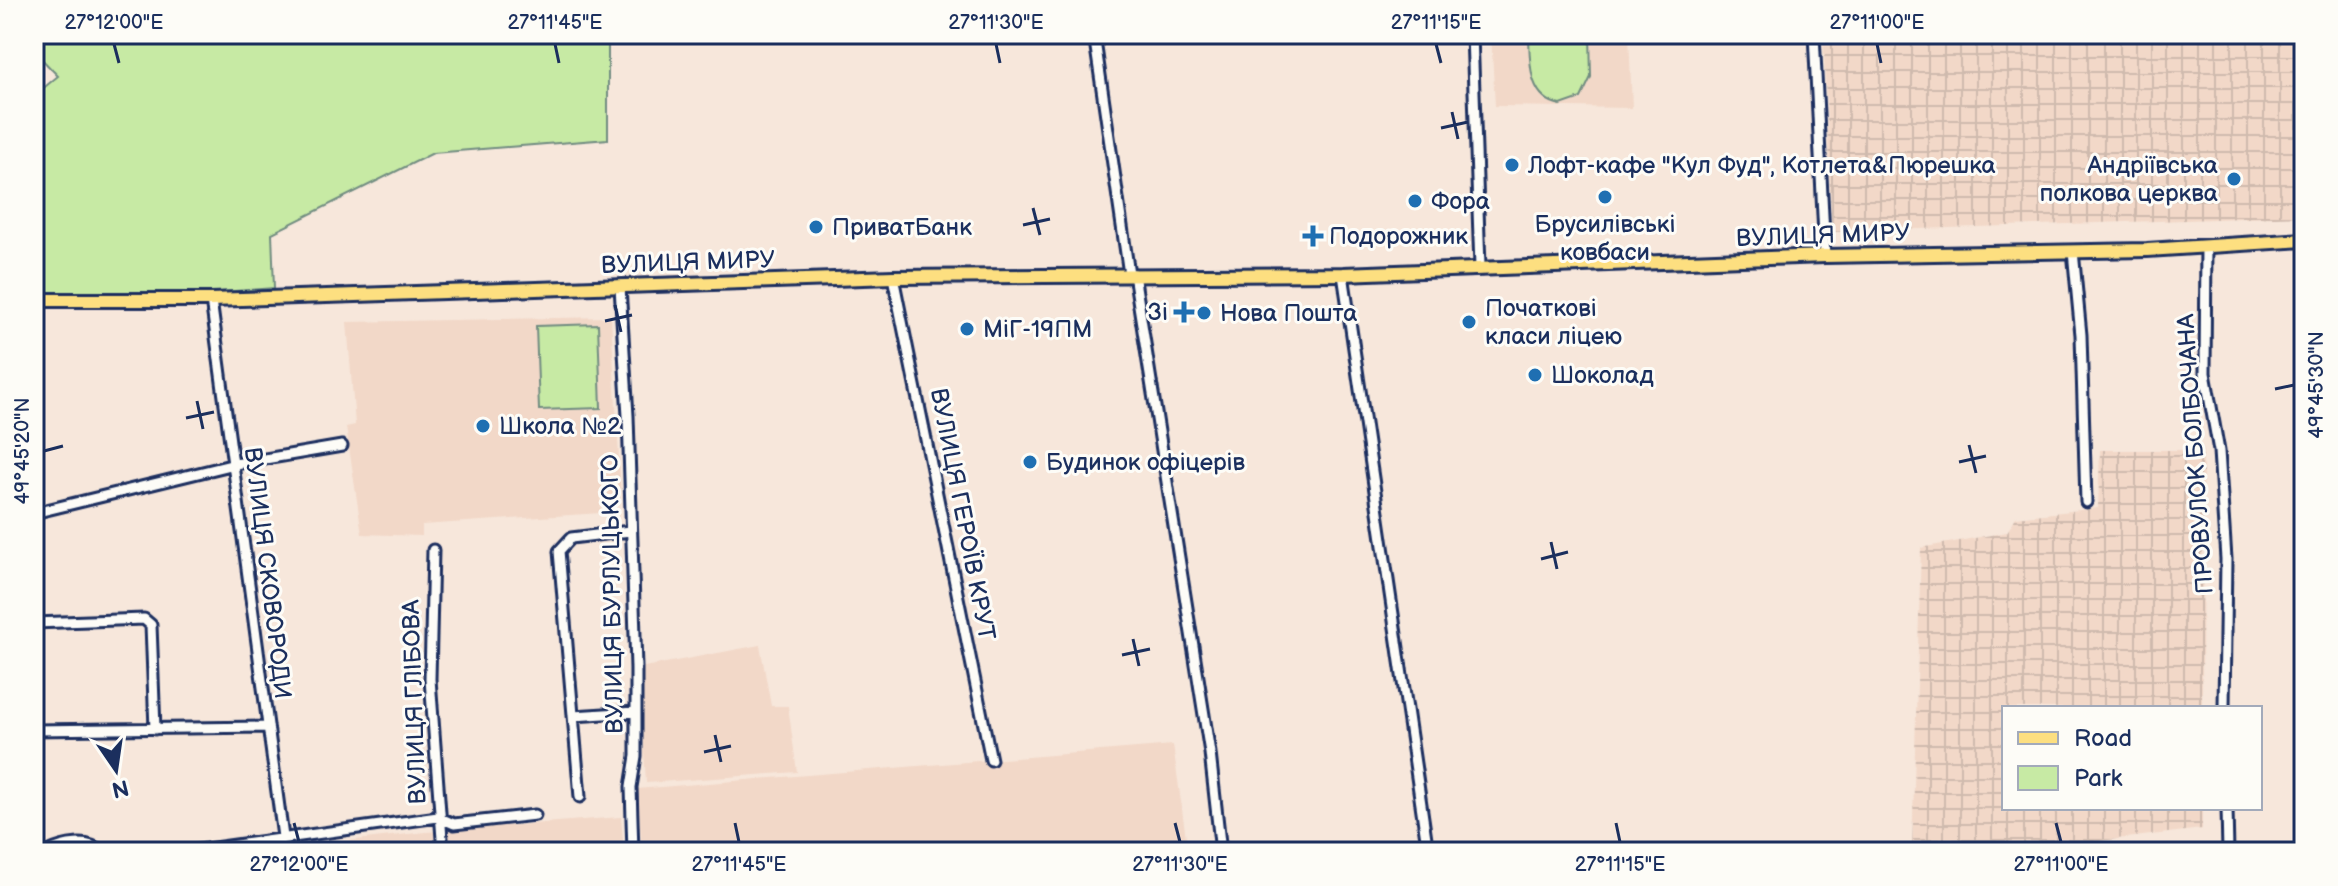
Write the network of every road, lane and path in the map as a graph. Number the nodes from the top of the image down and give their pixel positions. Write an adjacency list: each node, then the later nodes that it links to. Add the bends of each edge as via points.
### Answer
1 (1094, 34): 9 (street)
2 (1472, 34): 8 (street)
3 (1814, 34): 7 (street)
4 (2304, 240): 5 (main road, ВУЛИЦЯ МИРУ)
5 (2206, 246): 6 (main road, ВУЛИЦЯ МИРУ); 22 (street, ПРОВУЛОК БОЛБОЧАНА, via 2205,373 2219,451 2226,559)
6 (2073, 251): 7 (main road, ВУЛИЦЯ МИРУ); 17 (street)
7 (1825, 256): 8 (main road, ВУЛИЦЯ МИРУ)
8 (1480, 267): 10 (main road, ВУЛИЦЯ МИРУ)
9 (1131, 274): 10 (main road, ВУЛИЦЯ МИРУ); 11 (main road, ВУЛИЦЯ МИРУ); 40 (street, via 1210,753)
10 (1343, 274): 41 (street)
11 (893, 277): 12 (main road, ВУЛИЦЯ МИРУ); 28 (street, ВУЛИЦЯ ГЕРОЇВ КРУТ)
12 (620, 287): 14 (main road, ВУЛИЦЯ МИРУ); 19 (street, ВУЛИЦЯ БУРЛУЦЬКОГО)
13 (34, 300): 14 (main road, ВУЛИЦЯ МИРУ)
14 (211, 300): 16 (street, ВУЛИЦЯ СКОВОРОДИ)
15 (342, 446): 16 (street)
16 (235, 464): 18 (street); 25 (street, ВУЛИЦЯ СКОВОРОДИ)
17 (2086, 502)
18 (34, 513)
19 (630, 531): 23 (street, ВУЛИЦЯ БУРЛУЦЬКОГО); 24 (street, via 571,538 559,551)
20 (433, 550): 32 (street, ВУЛИЦЯ ГЛІБОВА, via 430,679)
21 (34, 623): 26 (street, via 144,619 151,625)
22 (2224, 706)
23 (636, 712): 24 (street); 39 (street, ВУЛИЦЯ БУРЛУЦЬКОГО)
24 (573, 716): 29 (street)
25 (268, 727): 26 (street); 33 (street, ВУЛИЦЯ СКОВОРОДИ)
26 (155, 729): 27 (street)
27 (34, 730)
28 (991, 760)
29 (580, 797)
30 (2227, 810): 42 (street)
31 (535, 815): 32 (street, via 454,824)
32 (438, 817): 33 (street); 38 (street, ВУЛИЦЯ ГЛІБОВА)
33 (283, 838): 36 (street); 37 (street, ВУЛИЦЯ СКОВОРОДИ)
34 (48, 852): 35 (street, via 79,844)
35 (102, 852)
36 (185, 852)
37 (285, 852)
38 (443, 852)
39 (633, 852)
40 (1221, 852)
41 (1428, 852)
42 (2228, 852)

